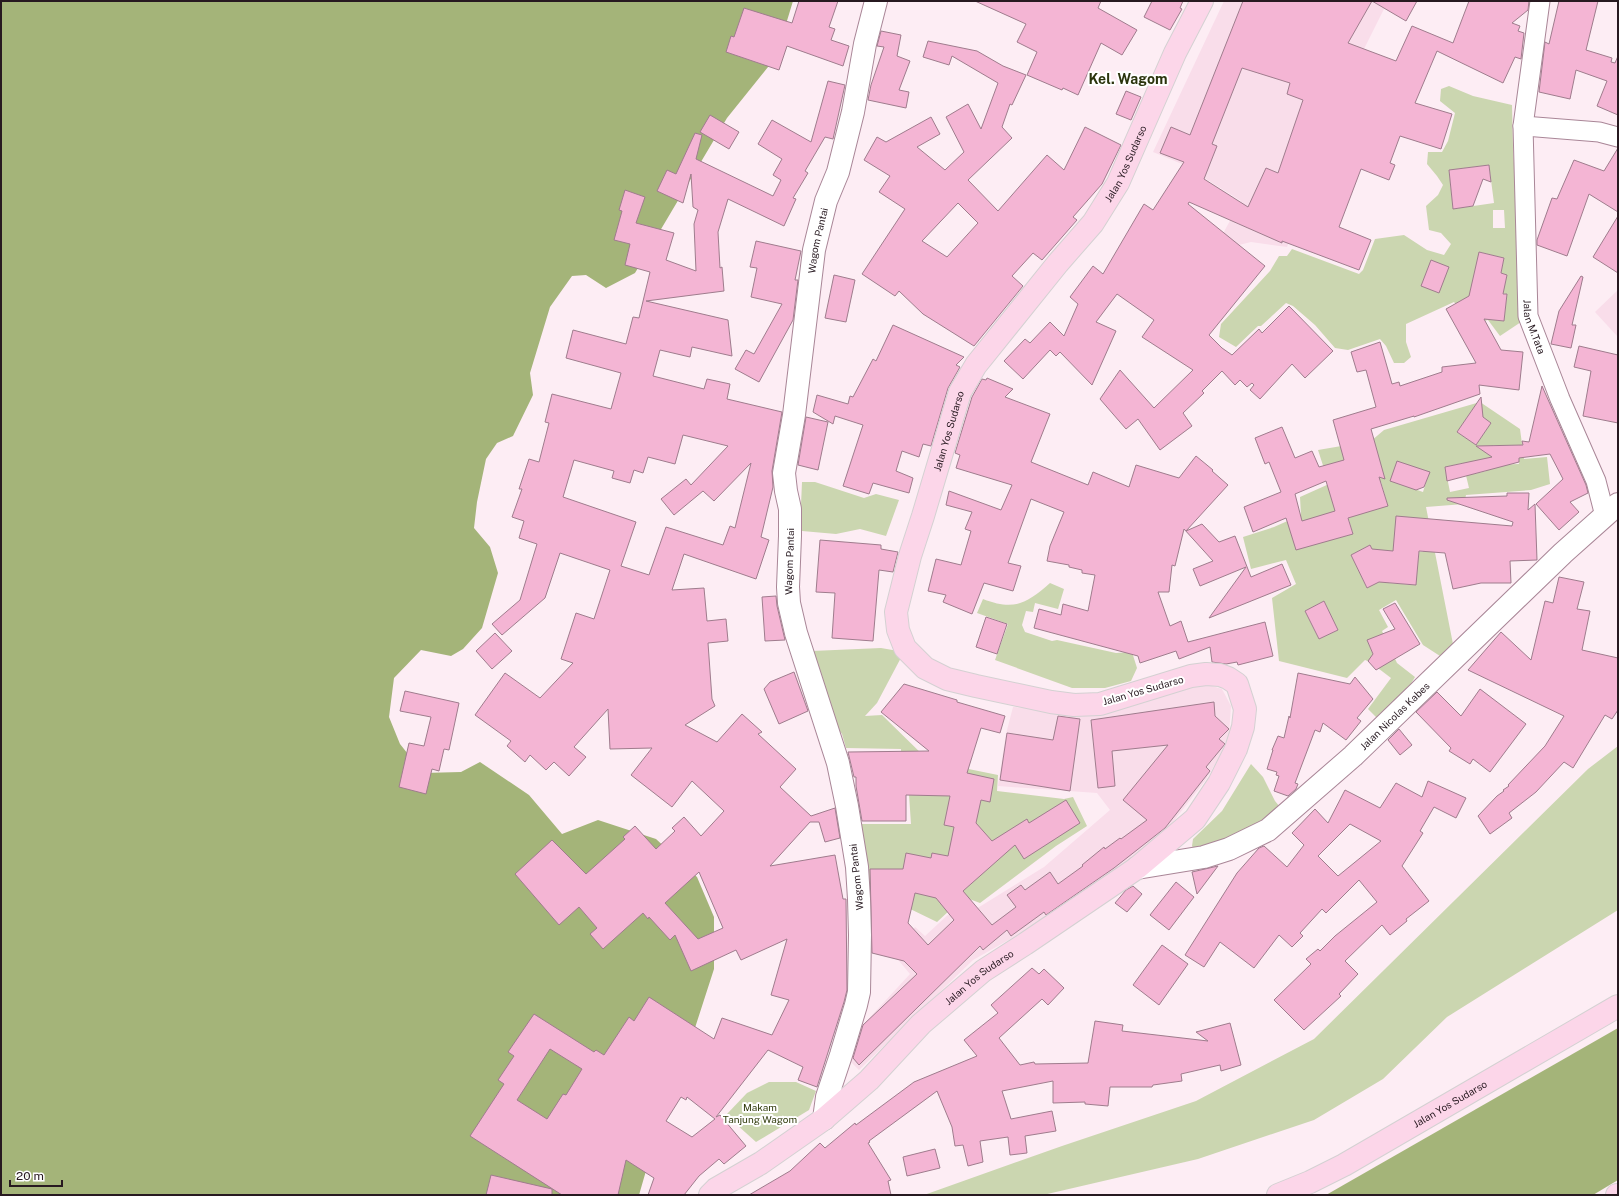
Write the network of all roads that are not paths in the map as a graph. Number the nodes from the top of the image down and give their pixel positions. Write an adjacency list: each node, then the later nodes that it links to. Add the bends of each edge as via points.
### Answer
1 (876, 1): 9 (street, Wagom Pantai, via 865,44 853,112 814,250 794,416 784,473 790,509 789,603 802,654 838,763 857,867 859,899 859,992 826,1097)
2 (1202, 1): 7 (main road, Jalan Yos Sudarso, via 1175,53 1118,183 1093,223 976,365 960,392 910,556 896,612 898,630 905,648 925,668 947,679 1051,702 1074,705 1100,704 1191,676 1206,674 1220,675 1237,684 1245,709 1244,720 1236,749 1219,783 1195,819)
3 (1540, 1): 4 (street, Jalan M.Tata)
4 (1523, 126): 5 (street, via 1599,132); 6 (street, Jalan M.Tata, via 1528,316 1560,399 1596,481)
5 (1618, 137)
6 (1612, 510): 7 (street, Jalan Nicolas Kabes, via 1563,553 1353,756 1268,830 1229,849 1204,857)
7 (1137, 868): 9 (main road, Jalan Yos Sudarso, via 983,971 921,1024 869,1080)
8 (1618, 1006): 11 (main road, Jalan Yos Sudarso, via 1344,1165)
9 (824, 1119): 10 (main road, Jalan Yos Sudarso)
10 (710, 1195)
11 (1278, 1195)

